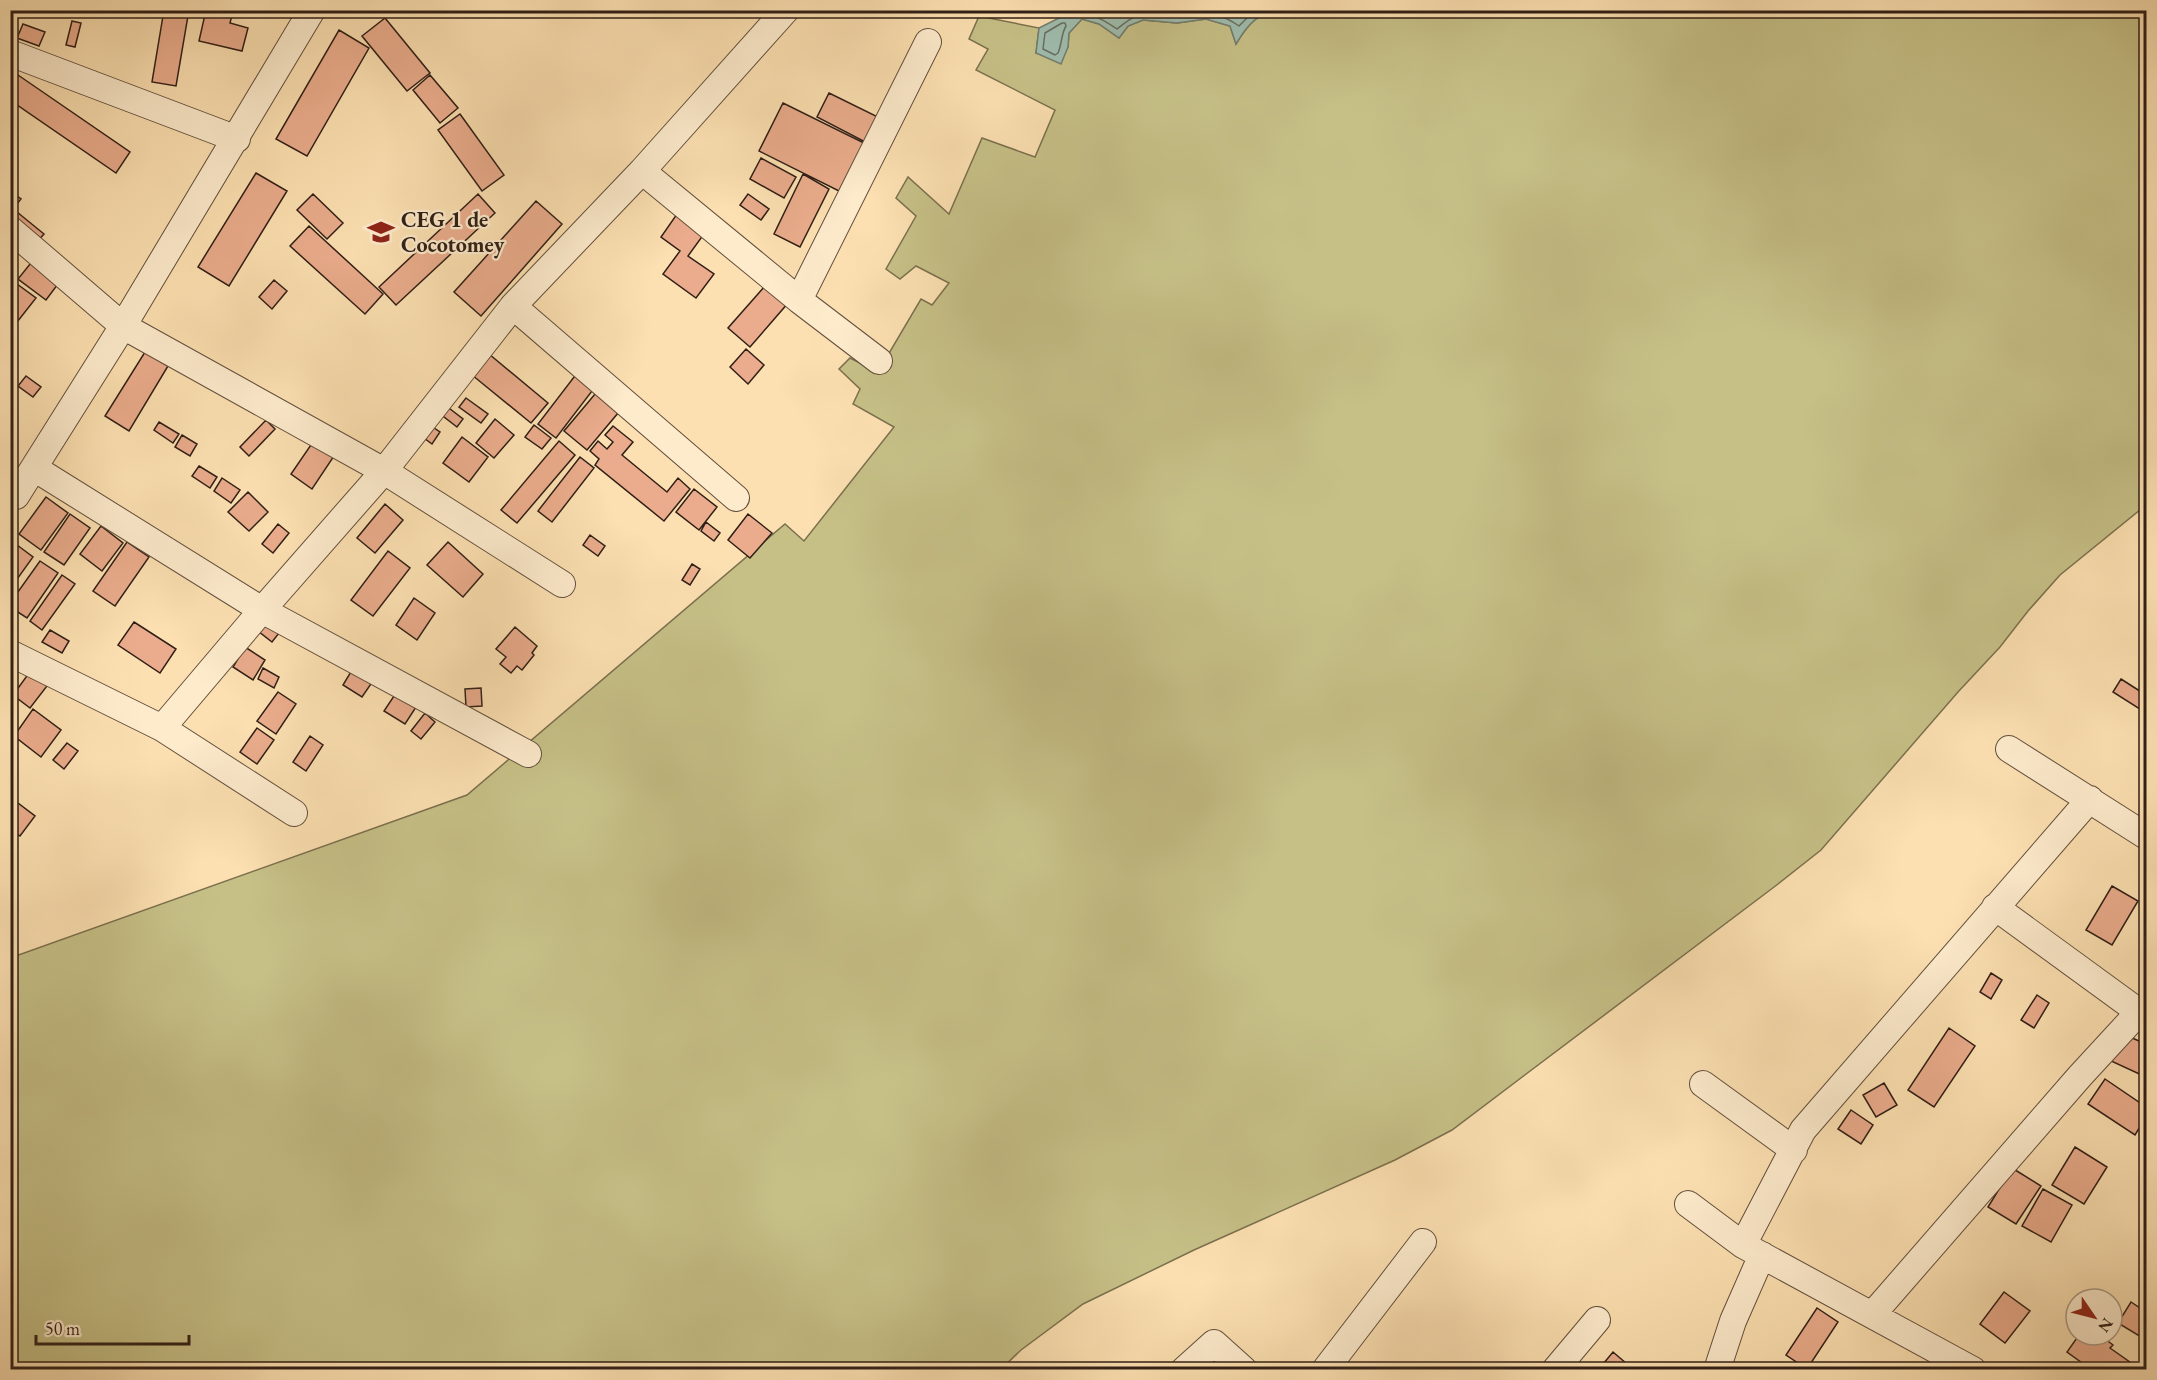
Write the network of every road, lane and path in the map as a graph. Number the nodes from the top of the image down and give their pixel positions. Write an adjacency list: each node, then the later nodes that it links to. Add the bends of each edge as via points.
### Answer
1 (312, 10): 5 (street)
2 (786, 10): 6 (street)
3 (928, 42): 8 (street)
4 (10, 53): 5 (street)
5 (237, 139): 10 (street)
6 (642, 171): 8 (street); 9 (street)
7 (10, 230): 10 (street)
8 (799, 300): 11 (street)
9 (513, 306): 13 (street); 15 (street)
10 (123, 326): 12 (street); 13 (street)
11 (879, 360)
12 (34, 468): 14 (street); 17 (street)
13 (384, 471): 16 (street); 17 (street)
14 (12, 497)
15 (736, 498)
16 (562, 584)
17 (262, 610): 19 (street); 21 (street)
18 (10, 653): 19 (street)
19 (162, 728): 23 (street)
20 (2009, 749): 22 (street)
21 (528, 754)
22 (2090, 799): 24 (street); 25 (street)
23 (294, 813)
24 (2146, 836)
25 (1995, 907): 26 (street); 28 (street, via 1820,1109 1803,1130)
26 (2143, 1015): 32 (street, via 2079,1076)
27 (1703, 1084): 28 (street)
28 (1794, 1150): 31 (street)
29 (1688, 1204): 31 (street)
30 (1423, 1242): 36 (street)
31 (1752, 1250): 32 (street); 38 (street)
32 (1872, 1315): 39 (street)
33 (1597, 1320): 37 (street)
34 (1184, 1370): 35 (street, via 1214,1343)
35 (1244, 1370)
36 (1325, 1370)
37 (1555, 1370)
38 (1717, 1370)
39 (1973, 1370)

